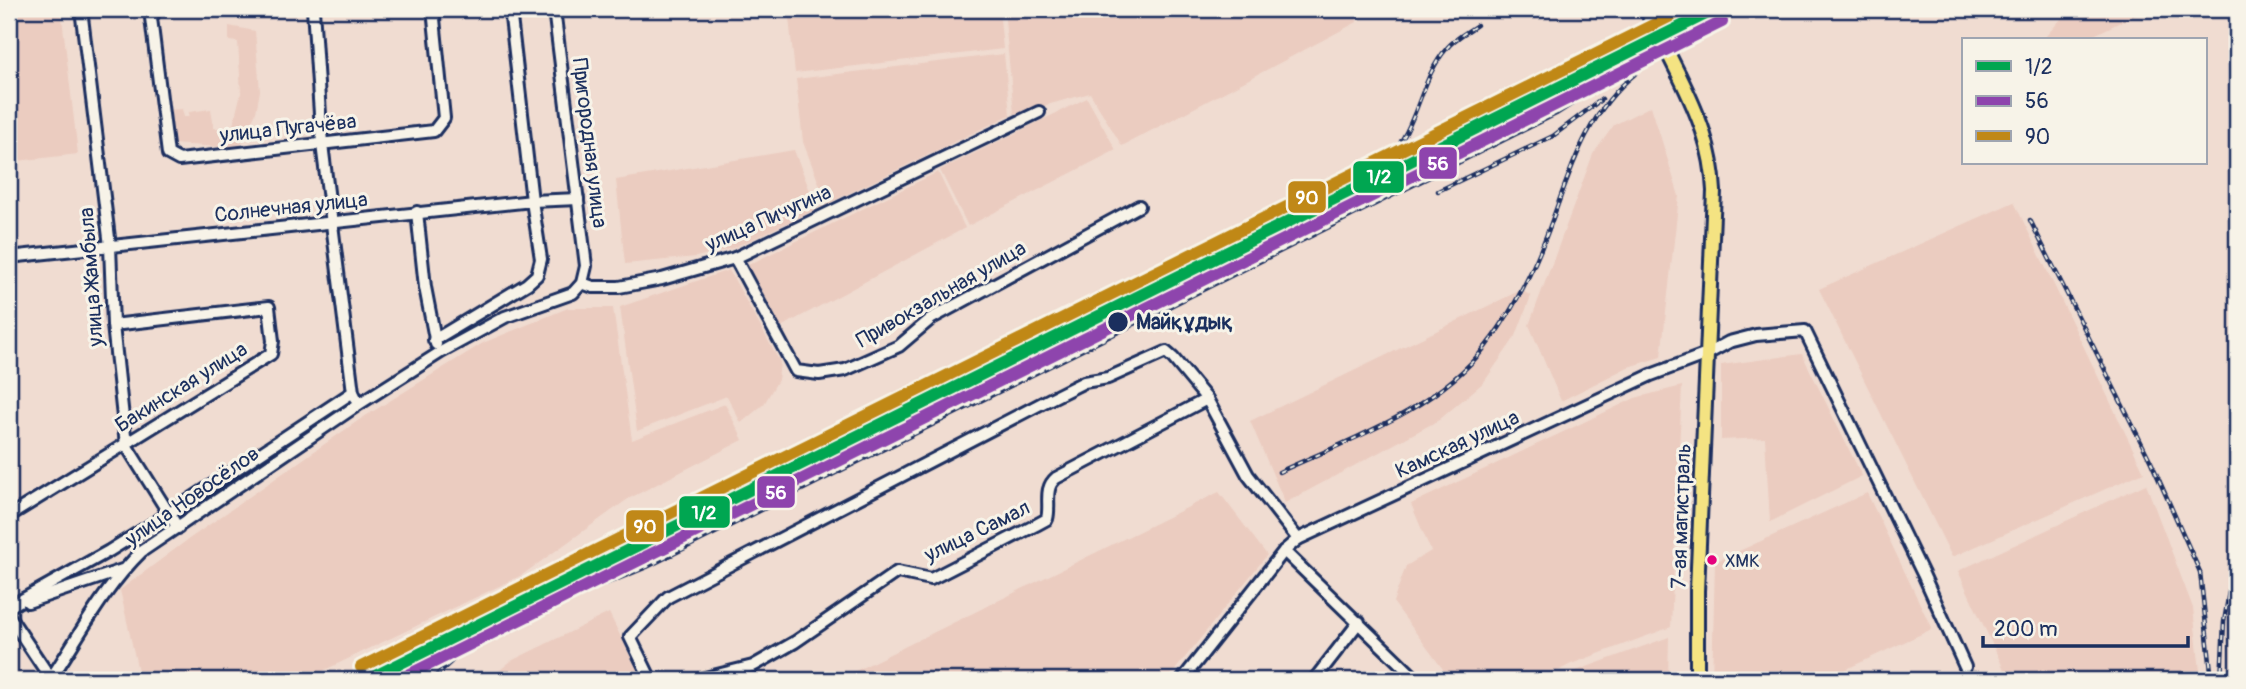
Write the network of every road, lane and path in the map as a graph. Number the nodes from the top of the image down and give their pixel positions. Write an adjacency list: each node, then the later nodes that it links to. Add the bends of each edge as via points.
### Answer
1 (81, 9): 15 (street, улица Жамбыла)
2 (157, 9): 9 (street, улица Пугачёва, via 151,18 168,154 179,160)
3 (313, 9): 9 (street)
4 (433, 9): 9 (street, улица Пугачёва, via 444,118 435,131)
5 (510, 9): 11 (street)
6 (554, 9): 10 (street, Пригородная улица)
7 (1649, 14): 24 (main road, 7-ая магистраль, bridge, via 1712,159)
8 (1039, 111): 17 (street, улица Пичугина)
9 (321, 144): 14 (street)
10 (578, 199): 11 (street, Солнечная улица); 18 (street, Пригородная улица, via 586,267)
11 (532, 201): 13 (street, Солнечная улица); 19 (street, via 541,259 537,275)
12 (1139, 206): 17 (street, Привокзальная улица, via 932,318 899,346 845,370 819,374 796,371)
13 (416, 212): 14 (street, Солнечная улица); 22 (street)
14 (332, 221): 15 (street, Солнечная улица); 25 (street)
15 (110, 246): 16 (street, Солнечная улица); 21 (street, улица Жамбыла)
16 (9, 257)
17 (735, 258): 18 (street, улица Пичугина, via 620,287)
18 (582, 283): 20 (street, via 573,293)
19 (491, 307): 20 (street); 22 (street)
20 (498, 320): 23 (street)
21 (113, 325): 28 (street, улица Жамбыла); 28 (street, Бакинская улица, via 269,307 273,341 271,354)
22 (434, 340): 23 (street)
23 (441, 352): 27 (street)
24 (1707, 354): 32 (street, Камская улица, via 1651,374); 38 (street, Камская улица, via 1756,335 1805,331); 45 (main road, 7-ая магистраль)
25 (353, 392): 27 (street); 29 (street)
26 (1207, 399): 32 (street, via 1248,475); 40 (street, via 1166,352 1108,378 1084,382 668,597 630,638); 41 (street, улица Самал, via 1056,478 1049,484 1047,519 1036,526 931,579 897,572 753,666)
27 (359, 404): 31 (street, улица Новосёлов)
28 (126, 445): 29 (street, улица Жамбыла); 30 (street, Бакинская улица)
29 (170, 513): 31 (street, улица Жамбыла); 35 (street)
30 (9, 516)
31 (178, 528): 34 (street, улица Новосёлов, via 142,551)
32 (1298, 539): 33 (street, Камская улица)
33 (1284, 551): 37 (street); 42 (street, Камская улица)
34 (123, 570): 35 (street); 39 (street, улица Новосёлов)
35 (9, 608)
36 (9, 616): 39 (street)
37 (1359, 622): 43 (street); 44 (street)
38 (1965, 667)
39 (51, 680)
40 (651, 680)
41 (696, 680)
42 (1182, 680)
43 (1314, 680)
44 (1417, 680)
45 (1697, 680)

